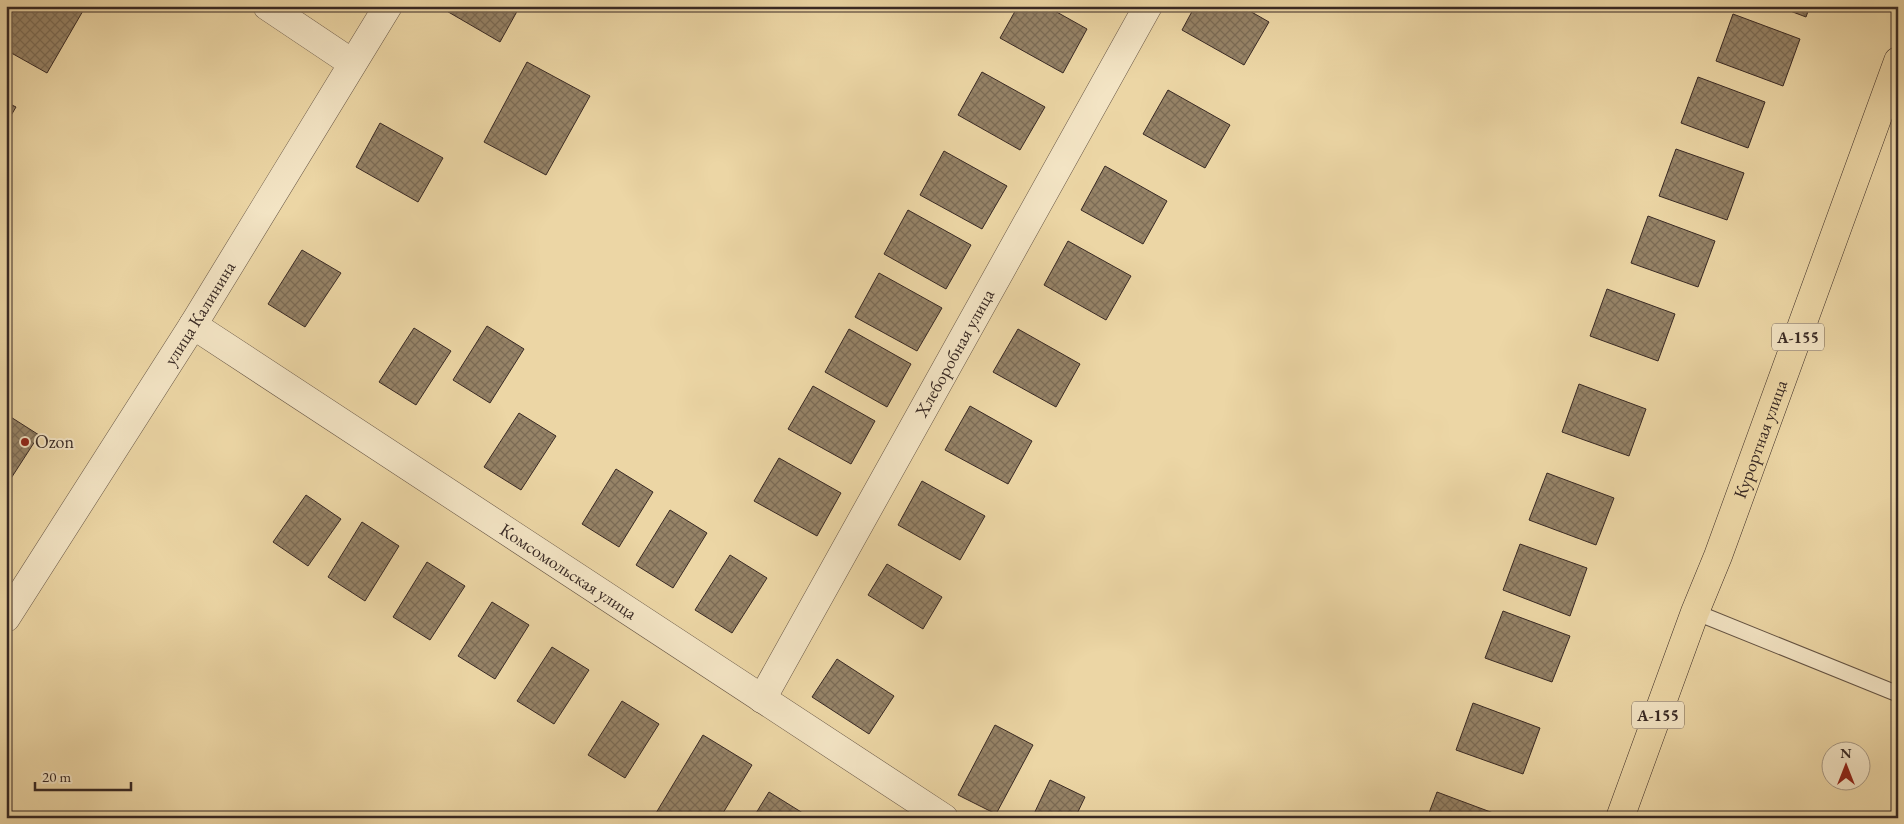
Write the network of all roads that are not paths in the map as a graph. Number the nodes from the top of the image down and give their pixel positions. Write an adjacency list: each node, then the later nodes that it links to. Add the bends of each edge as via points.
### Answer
1 (267, 6): 5 (street)
2 (388, 6): 5 (street, улица Калинина)
3 (1148, 6): 10 (street, Хлеборобная улица)
4 (1898, 61): 7 (main road, Курортная улица / А-155)
5 (352, 62): 6 (street, улица Калинина)
6 (193, 325): 8 (street, улица Калинина); 10 (street, Комсомольская улица)
7 (1695, 612): 9 (lane); 12 (main road, Курортная улица / А-155)
8 (6, 618)
9 (1898, 694)
10 (762, 699): 11 (street, Комсомольская улица)
11 (944, 818)
12 (1620, 818)

